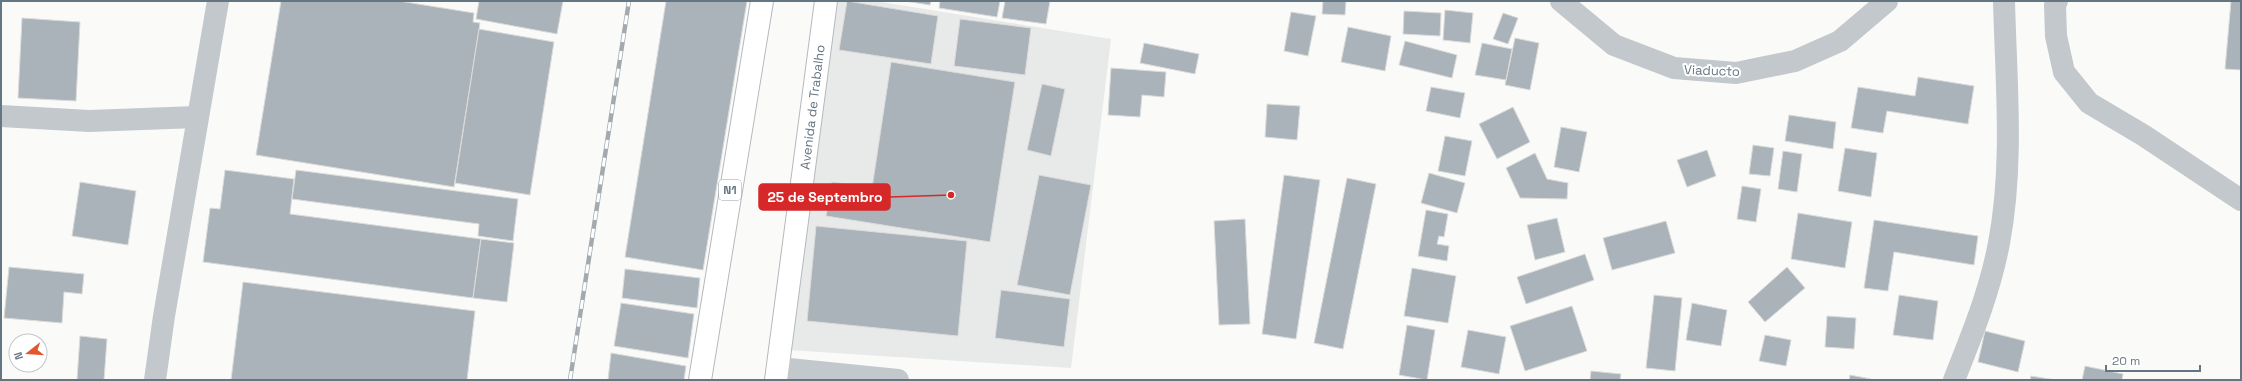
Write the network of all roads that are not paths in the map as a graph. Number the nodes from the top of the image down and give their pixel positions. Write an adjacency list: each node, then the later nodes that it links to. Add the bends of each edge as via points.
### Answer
1 (218, 1): 9 (street)
2 (762, 1): 13 (highway, N1)
3 (826, 1): 11 (highway, Avenida de Trabalho)
4 (1561, 1): 5 (street, Viaducto, via 1614,45 1674,68 1736,73 1794,61 1840,41)
5 (1887, 1)
6 (2004, 1): 15 (street, via 2008,155 2005,202 1988,290)
7 (2057, 1): 10 (street, via 2056,36 2064,72 2089,103 2143,135)
8 (1, 116): 9 (street, via 89,121)
9 (197, 117): 12 (street)
10 (2241, 200)
11 (777, 374): 14 (street)
12 (155, 380)
13 (700, 380)
14 (898, 380)
15 (1954, 380)

